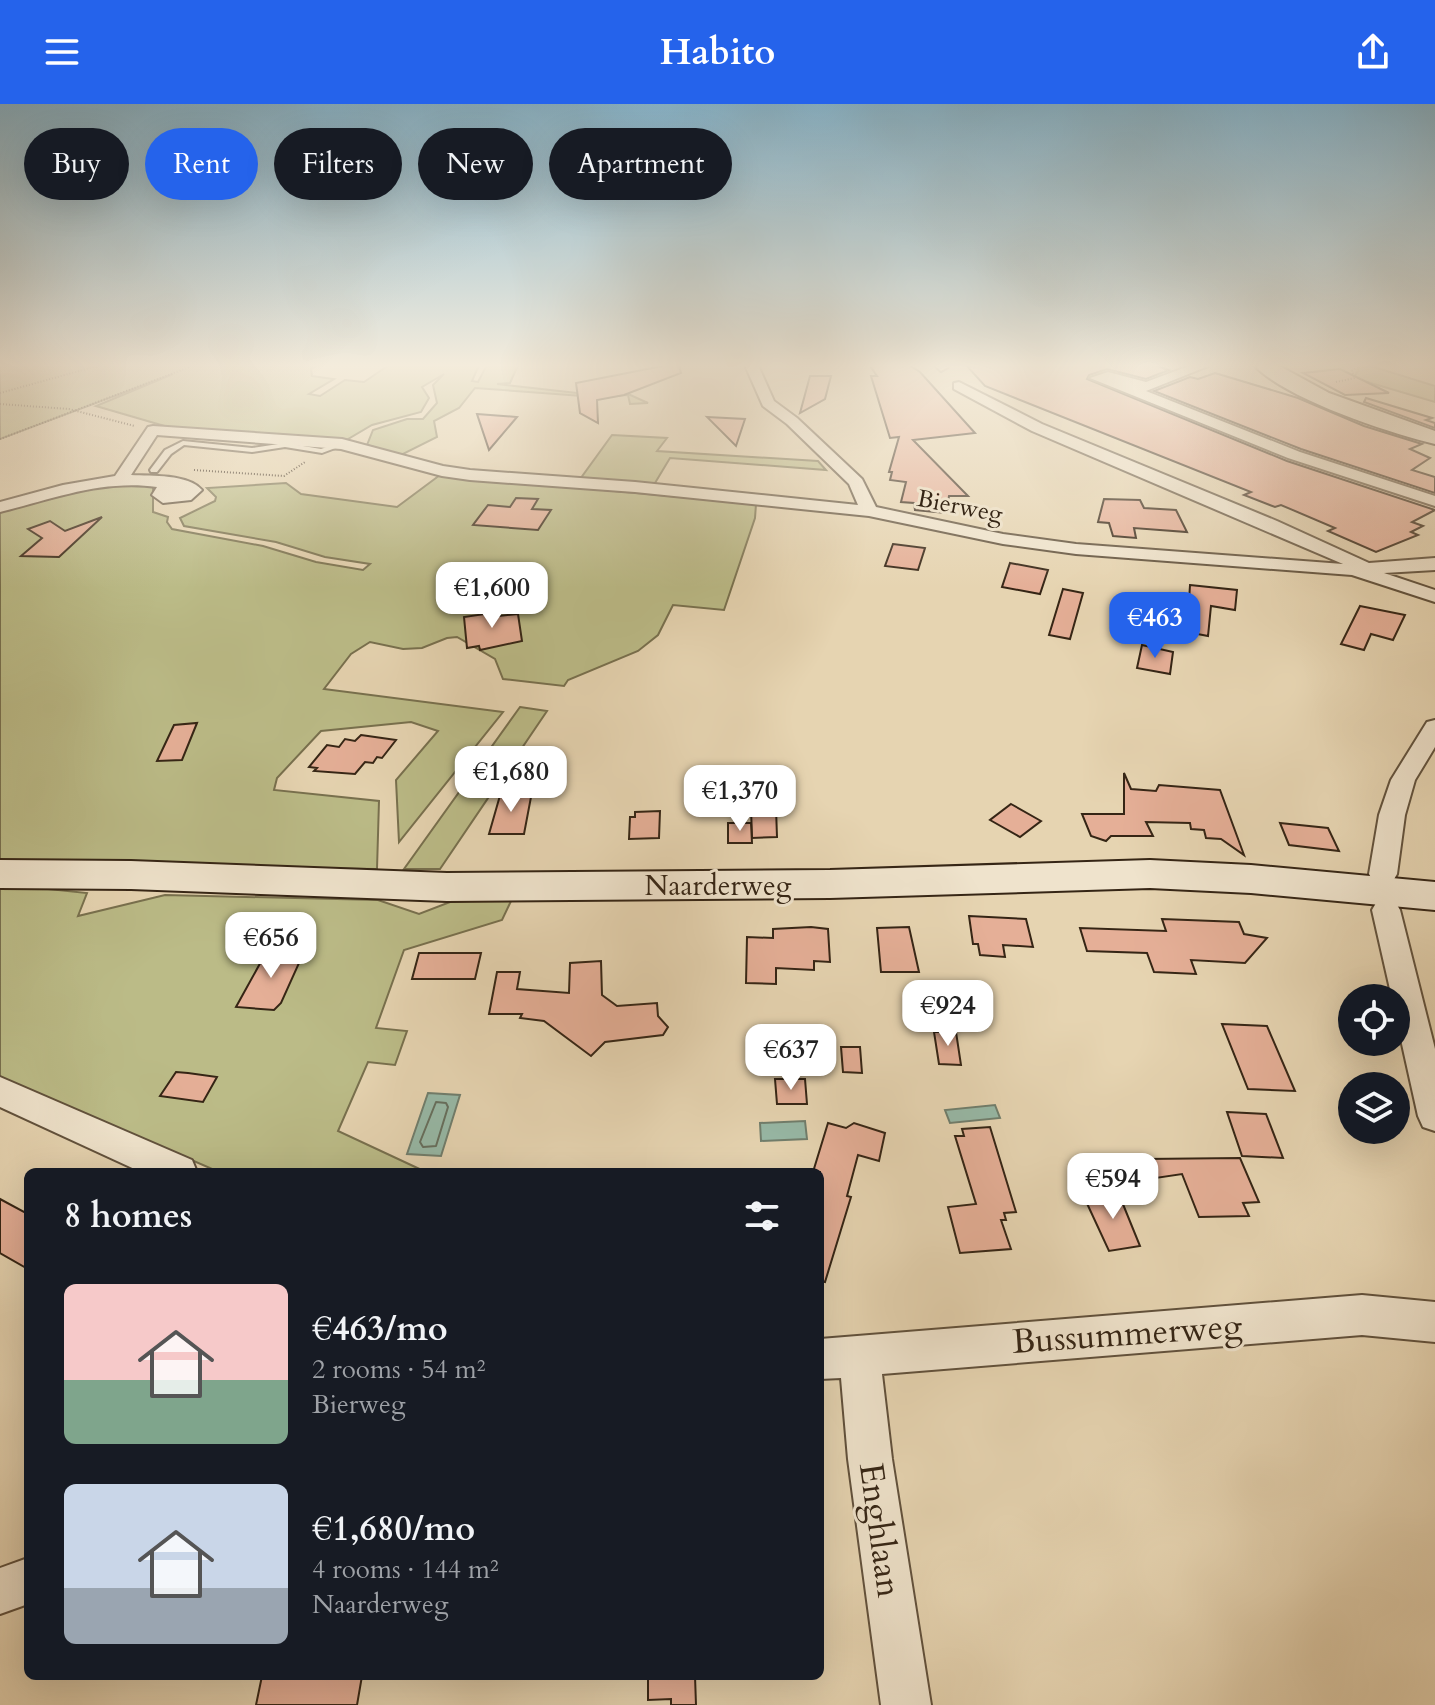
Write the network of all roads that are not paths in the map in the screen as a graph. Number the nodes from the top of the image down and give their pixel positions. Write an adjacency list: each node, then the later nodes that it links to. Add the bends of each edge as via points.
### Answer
1 (148, 438): 8 (street, Bierweg)
2 (257, 438): 6 (street, Bierweg)
3 (810, 438): 11 (street, via 856,482)
4 (1062, 438): 13 (street, via 1287,530)
5 (1253, 438): 9 (street)
6 (342, 444): 7 (lane, via 320,451 183,443 168,452); 11 (street, Bierweg, via 470,475)
7 (158, 473): 8 (street)
8 (121, 479): 10 (street)
9 (1435, 501)
10 (0, 507)
11 (869, 511): 13 (street, Bierweg, via 1076,549)
12 (1435, 564): 13 (street)
13 (1361, 570): 14 (street, Bierweg)
14 (1435, 596)
15 (1435, 727): 17 (street, via 1403,780)
16 (0, 874): 18 (main road, Naarderweg, via 447,887 830,884 1150,874)
17 (1383, 874)
18 (1435, 896)
19 (1386, 910): 21 (street)
20 (0, 1091): 22 (street)
21 (1435, 1116)
22 (170, 1168)
23 (1435, 1322): 24 (street, Bussummerweg, via 1362,1315)
24 (840, 1356): 27 (street, Enghlaan, via 870,1459)
25 (24, 1582): 26 (street)
26 (0, 1591)
27 (906, 1705)

